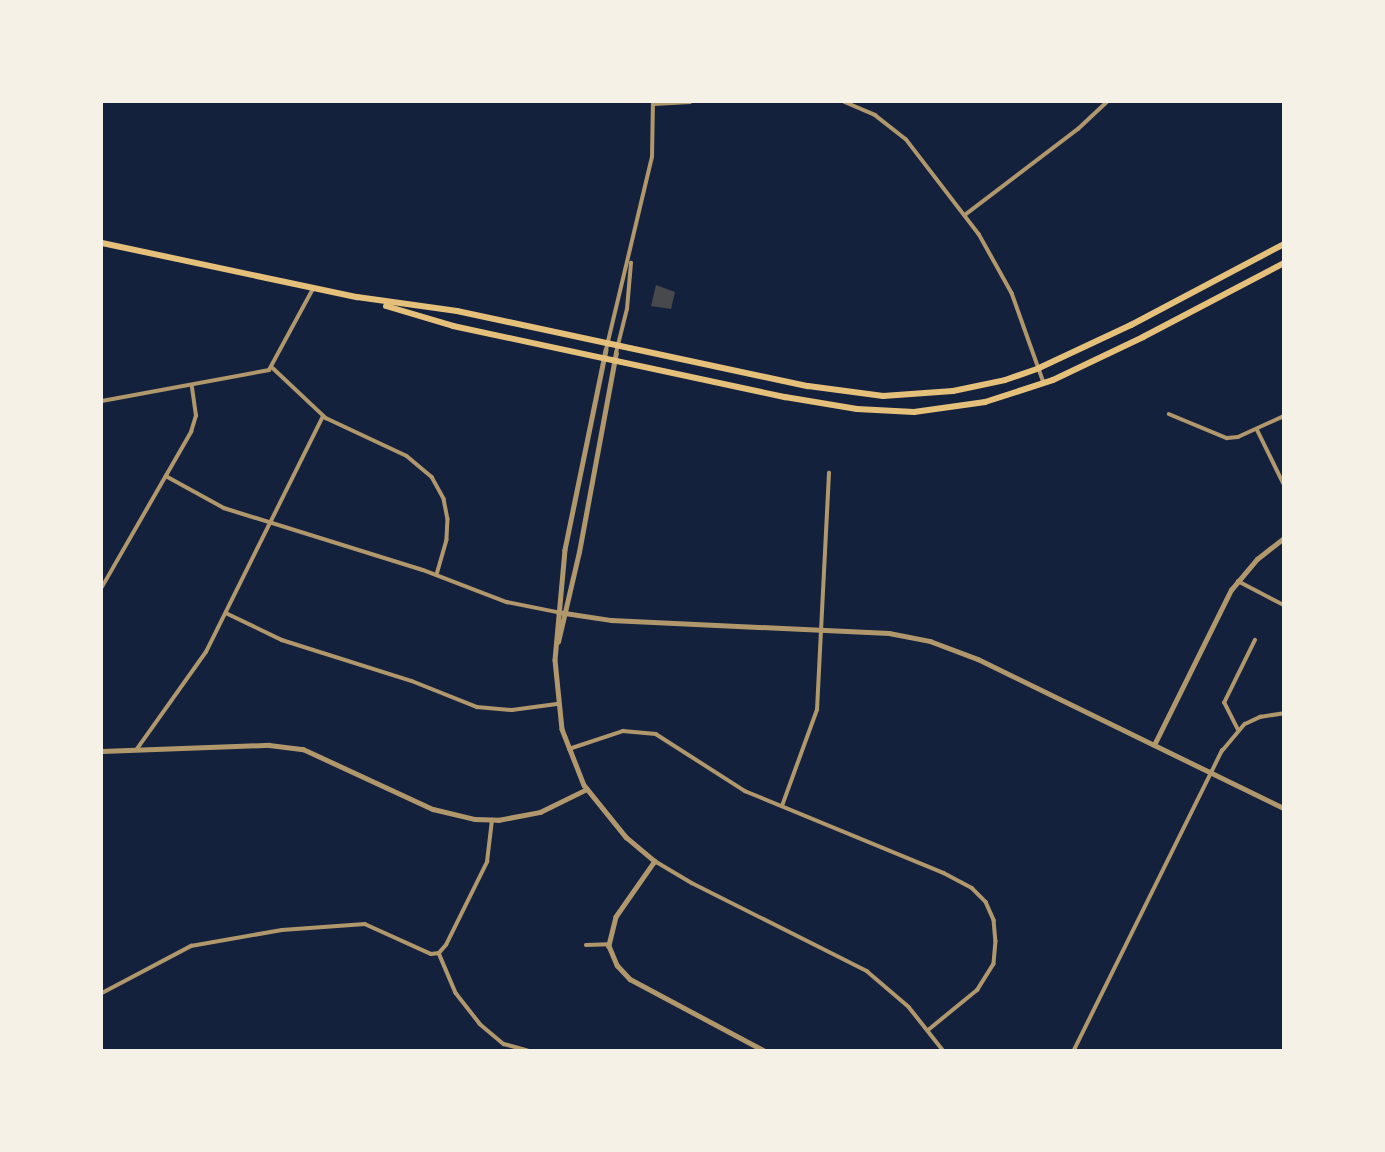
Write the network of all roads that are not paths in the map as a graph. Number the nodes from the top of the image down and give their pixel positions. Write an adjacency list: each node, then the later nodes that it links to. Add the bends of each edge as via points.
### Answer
1 (690, 102): 4 (street)
2 (845, 102): 5 (street, via 876,115 900,133)
3 (1107, 102): 5 (street, via 1078,130)
4 (653, 103): 8 (street, via 652,157)
5 (965, 215): 16 (street, via 1007,283)
6 (102, 243): 10 (main road)
7 (1283, 244): 16 (main road, via 1121,330)
8 (633, 247): 12 (street); 13 (street)
9 (1283, 263): 17 (main road)
10 (314, 288): 11 (main road); 15 (street)
11 (357, 298): 13 (main road, via 457,311); 13 (main road, via 453,326)
12 (619, 345): 13 (main road); 14 (street); 16 (main road, via 866,395 953,391)
13 (606, 350): 14 (main road); 33 (street, via 565,550)
14 (615, 357): 17 (main road, via 807,402 883,411 955,408); 35 (street)
15 (273, 368): 18 (street); 21 (street)
16 (1038, 368): 17 (street)
17 (1044, 384)
18 (192, 386): 19 (street); 25 (street, via 194,426)
19 (102, 401)
20 (1169, 414): 23 (street, via 1221,437 1233,438)
21 (323, 416): 27 (street); 29 (street, via 412,459 436,482 448,519)
22 (1283, 416): 23 (street)
23 (1258, 429): 26 (street)
24 (829, 473): 36 (street)
25 (166, 477): 27 (street, via 218,505); 31 (street)
26 (1283, 484)
27 (271, 523): 29 (street); 34 (street)
28 (1283, 538): 30 (street)
29 (437, 575): 33 (street, via 508,602)
30 (1238, 581): 32 (street); 42 (street)
31 (102, 587)
32 (1283, 605)
33 (557, 612): 35 (street); 38 (street)
34 (226, 613): 39 (street, via 282,640 477,707 512,710); 44 (street, via 191,678)
35 (565, 614): 36 (street); 38 (street)
36 (822, 630): 42 (street, via 898,634 945,645); 48 (street, via 816,718)
37 (1255, 640): 41 (street, via 1224,703)
38 (555, 660): 39 (street)
39 (557, 704): 43 (street)
40 (1283, 713): 41 (street, via 1255,719)
41 (1238, 730): 46 (street)
42 (1154, 745): 46 (street)
43 (569, 749): 47 (street); 48 (street, via 624,731 649,732 675,744 737,787)
44 (136, 750): 45 (street); 50 (street, via 269,745 303,749 433,809)
45 (102, 751)
46 (1211, 773): 49 (street); 60 (street)
47 (587, 789): 50 (street, via 540,812); 51 (street, via 626,838)
48 (782, 806): 56 (street, via 944,873 972,888 986,902 996,930 990,973 970,998)
49 (1283, 808)
50 (492, 820): 54 (street, via 487,862)
51 (655, 861): 52 (street, via 616,917); 56 (street, via 854,963 888,987)
52 (609, 944): 53 (street); 58 (street, via 617,965 631,979)
53 (586, 945)
54 (439, 953): 55 (street, via 431,954 365,924 282,930 191,946); 57 (street, via 456,993 480,1024 504,1044)
55 (102, 993)
56 (929, 1030): 59 (street)
57 (527, 1051)
58 (763, 1051)
59 (943, 1051)
60 (1074, 1051)

